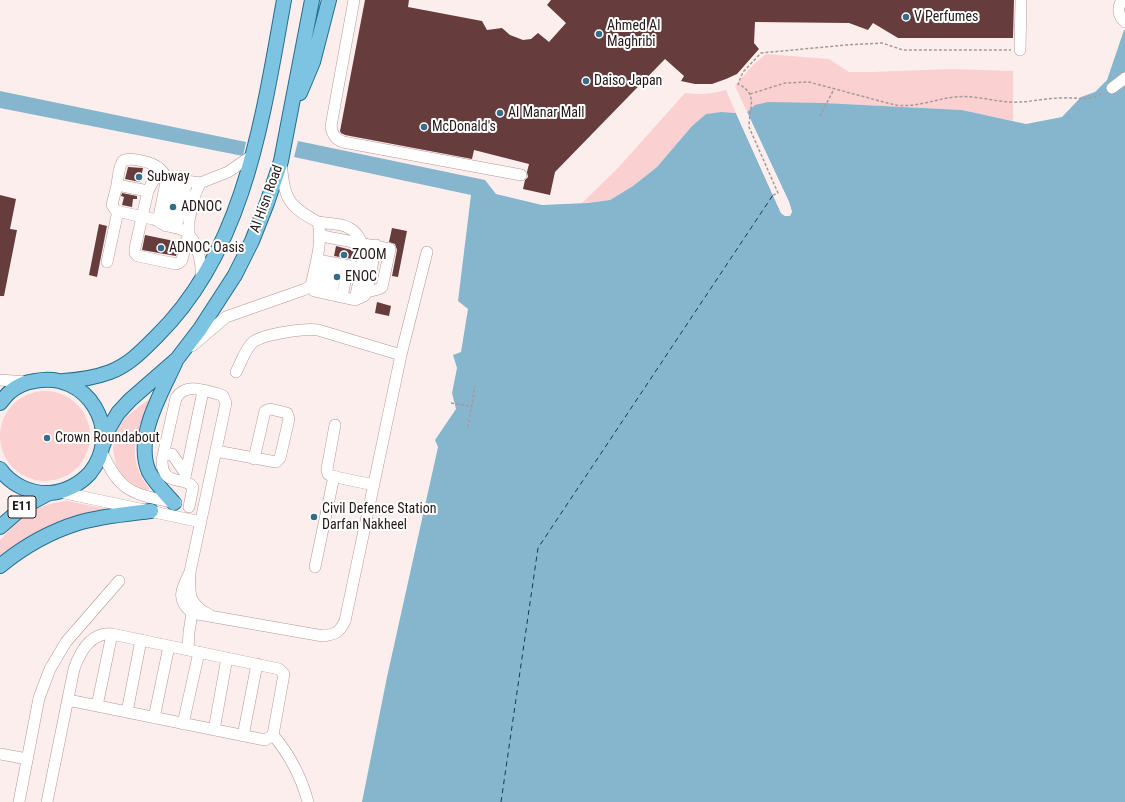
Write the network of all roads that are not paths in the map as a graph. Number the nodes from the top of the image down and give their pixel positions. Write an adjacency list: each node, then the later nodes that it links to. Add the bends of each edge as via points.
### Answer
1 (284, 0): 12 (main road, Al Hisn Road)
2 (328, 0): 11 (main road, via 313,62)
3 (354, 0): 14 (lane, via 331,126 336,138 344,142)
4 (1021, 0): 8 (lane)
5 (1122, 0): 7 (lane, via 1119,12)
6 (311, 3): 11 (main road, Al Hisn Road)
7 (1125, 22)
8 (1020, 50)
9 (1125, 78): 10 (lane)
10 (1112, 88)
11 (292, 108): 13 (main road, Al Hisn Road)
12 (253, 155): 16 (lane, via 228,172); 30 (main road, Al Hisn Road, via 237,206)
13 (281, 161): 21 (lane, via 284,186 290,202); 35 (main road, Al Hisn Road, via 252,241 217,305)
14 (521, 175)
15 (177, 180): 16 (lane); 17 (lane, via 150,163 127,158 122,163); 18 (lane, via 158,177 154,179); 22 (lane); 22 (lane)
16 (200, 183): 23 (lane, via 194,197)
17 (117, 185): 18 (lane); 19 (lane, via 112,205)
18 (148, 191): 20 (lane)
19 (118, 211): 20 (lane); 27 (lane)
20 (142, 217): 22 (lane); 23 (lane, via 135,248 138,256 179,263)
21 (318, 222): 24 (lane); 25 (lane, via 350,228)
22 (167, 225): 23 (lane)
23 (189, 235): 30 (lane, via 198,250 202,266)
24 (320, 237): 25 (lane); 28 (lane, via 314,246 312,269)
25 (362, 243): 29 (lane, via 364,251); 33 (lane, via 380,246 390,251 384,283 379,289)
26 (427, 252): 34 (lane)
27 (107, 262)
28 (329, 264): 29 (lane); 31 (lane); 32 (lane); 32 (lane)
29 (361, 268): 33 (lane)
30 (200, 284): 38 (main road, Al Hisn Road, via 171,323 132,361 110,372 86,379)
31 (311, 286): 32 (lane, via 314,290); 35 (lane, via 226,317)
32 (332, 295): 33 (lane)
33 (355, 300)
34 (401, 355): 36 (lane, via 318,330 304,329 258,339 248,348); 50 (lane)
35 (177, 359): 43 (main road, Al Hisn Road, via 118,413); 52 (main road, via 145,436 144,456 149,472)
36 (236, 372)
37 (0, 380): 39 (lane)
38 (63, 381): 39 (main road, via 44,379); 43 (main road, via 79,389 92,402 100,418)
39 (26, 382): 41 (main road, via 10,392)
40 (203, 391): 44 (lane, via 219,394 225,399 226,407); 45 (lane, via 186,389 176,398); 49 (lane)
41 (0, 403)
42 (335, 425): 48 (lane, via 327,469 328,474)
43 (102, 447): 51 (main road, Al Hisn Road, via 94,467 86,478); 52 (lane, via 115,476 125,487 142,496)
44 (216, 451): 46 (lane); 54 (lane)
45 (163, 455): 49 (lane, via 172,454); 49 (lane, via 162,466 166,475 175,480)
46 (254, 458): 46 (lane, via 275,462 280,460 289,419 287,413 270,409 265,411)
47 (0, 469): 51 (main road, via 14,484 31,491)
48 (334, 476): 50 (lane); 59 (lane)
49 (184, 478): 53 (lane, via 193,487)
50 (374, 485): 63 (lane, via 345,621 337,634 323,636)
51 (55, 493): 55 (lane); 57 (main road, E11, via 23,507)
52 (174, 503): 53 (lane)
53 (189, 507): 54 (lane)
54 (204, 510): 56 (lane)
55 (151, 511): 56 (lane); 58 (main road, via 79,523 46,535)
56 (201, 522): 60 (lane)
57 (0, 527)
58 (0, 566)
59 (315, 566)
60 (190, 572): 62 (lane, via 181,594 182,602); 63 (lane, via 191,599)
61 (119, 581): 79 (lane, via 66,642 50,669 39,698)
62 (192, 613): 63 (lane); 67 (lane, via 189,632)
63 (210, 616)
64 (112, 634): 65 (lane); 70 (lane, via 96,637 83,650 74,669); 71 (lane)
65 (141, 640): 66 (lane); 72 (lane)
66 (170, 646): 67 (lane); 73 (lane)
67 (193, 651): 68 (lane); 74 (lane)
68 (227, 658): 69 (lane); 75 (lane)
69 (257, 664): 76 (lane, via 279,669 284,674); 77 (lane)
70 (68, 700): 71 (lane); 81 (lane)
71 (97, 706): 72 (lane)
72 (127, 712): 73 (lane)
73 (154, 718): 74 (lane)
74 (184, 724): 75 (lane)
75 (214, 730): 77 (lane)
76 (272, 735): 77 (lane, via 265,740); 82 (lane, via 292,761)
77 (243, 736)
78 (0, 754): 79 (lane)
79 (27, 759): 80 (lane)
80 (18, 802)
81 (47, 802)
82 (308, 802)

